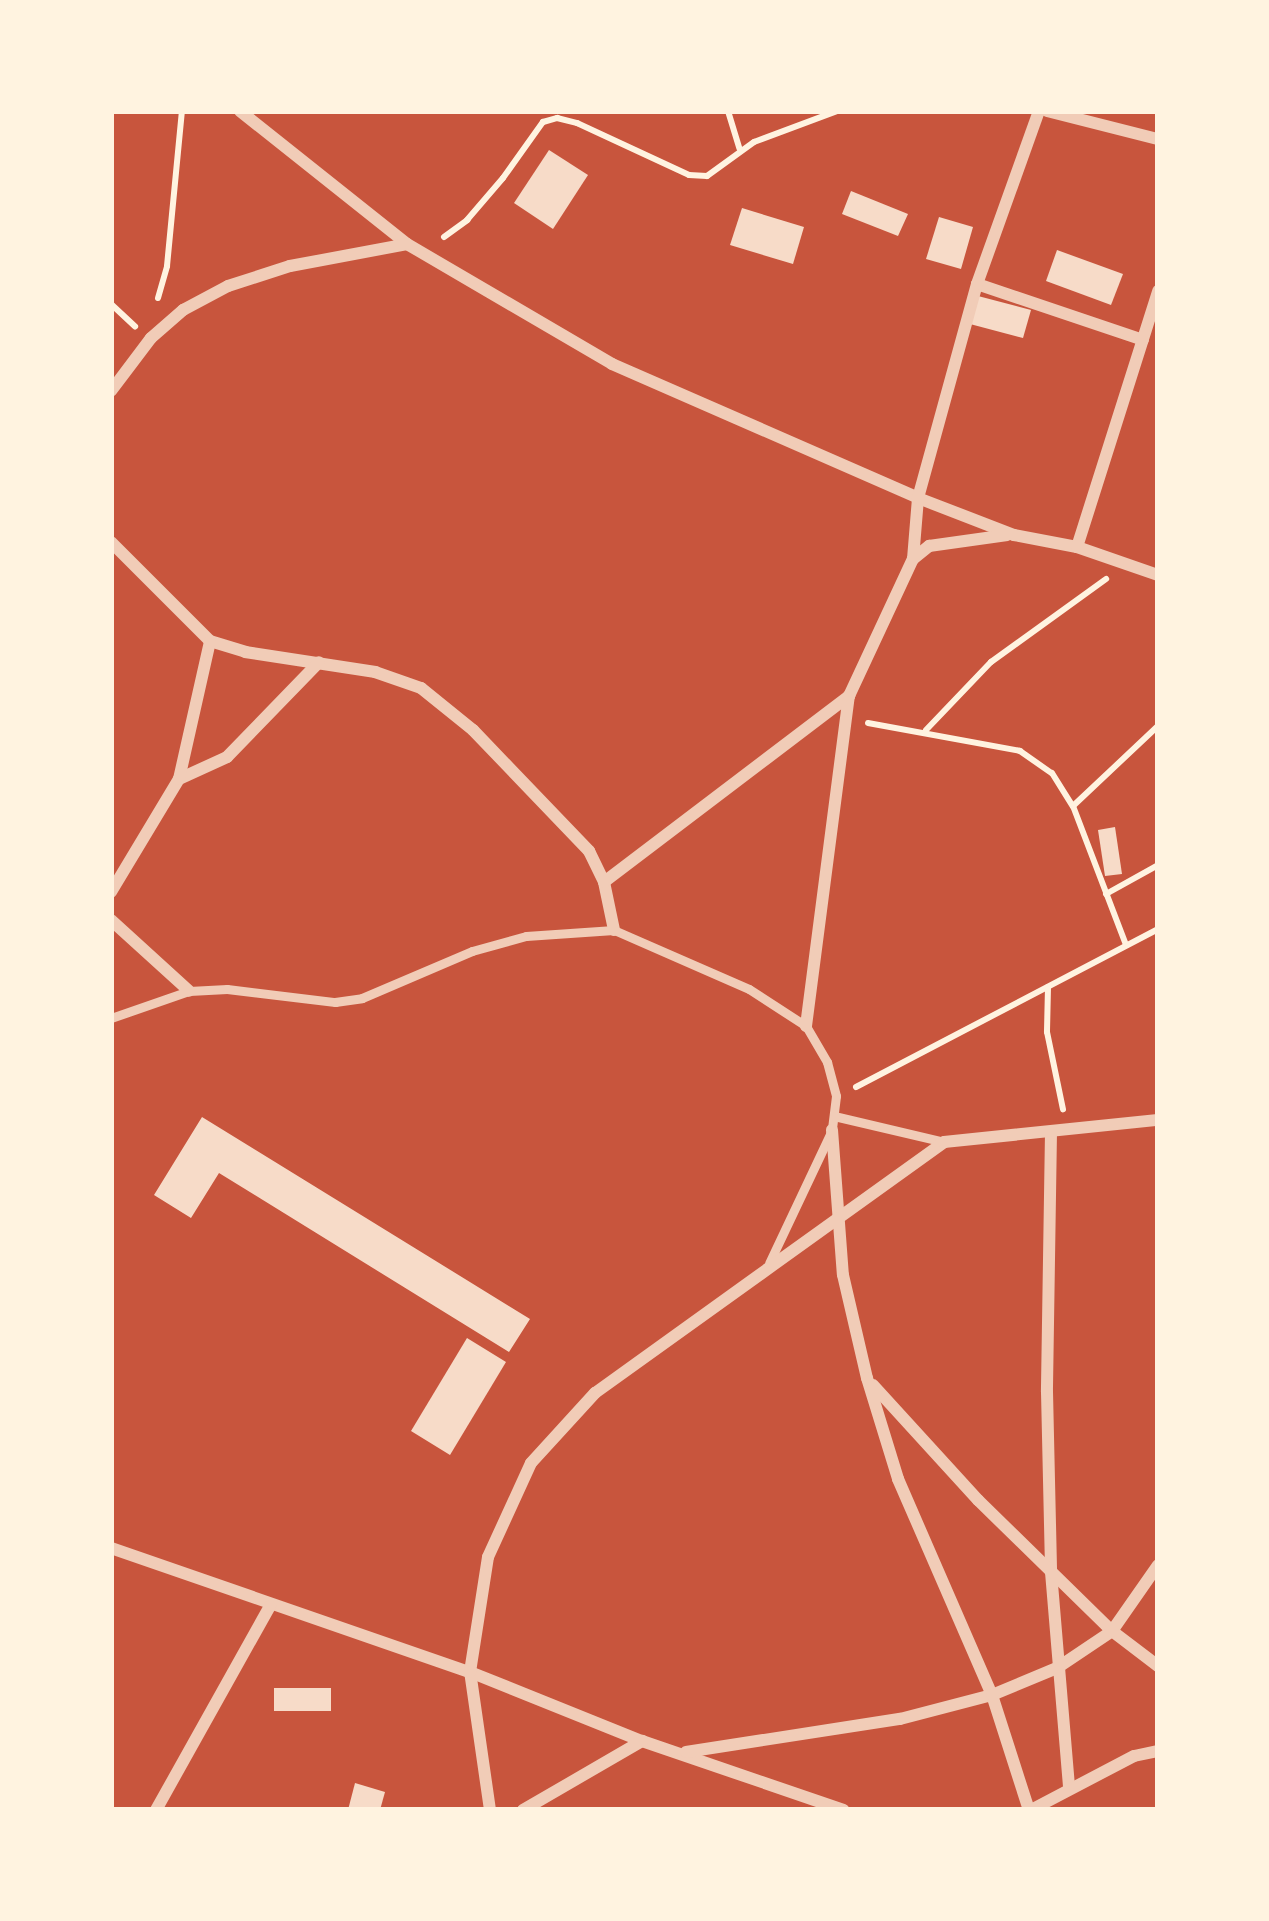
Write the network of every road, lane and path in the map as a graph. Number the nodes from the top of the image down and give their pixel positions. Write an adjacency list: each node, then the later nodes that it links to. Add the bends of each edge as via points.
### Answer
1 (182, 111): 12 (path)
2 (240, 111): 8 (street)
3 (728, 111): 7 (path)
4 (837, 111): 7 (path)
5 (1043, 111): 6 (street); 10 (street)
6 (1158, 139)
7 (740, 149): 9 (path, via 707,176 689,175 577,123 543,122 466,220)
8 (407, 244): 9 (street); 16 (street, via 228,286 151,338)
9 (422, 253): 17 (street, via 612,364)
10 (977, 284): 15 (street); 17 (street)
11 (1158, 291): 15 (street)
12 (156, 304)
13 (148, 317): 14 (path)
14 (141, 331)
15 (1144, 340): 20 (street)
16 (111, 391)
17 (918, 498): 18 (street); 21 (street)
18 (1014, 535): 20 (street); 21 (street, via 929,546)
19 (111, 542): 24 (street)
20 (1076, 547): 22 (street)
21 (913, 559): 26 (street)
22 (1125, 564): 23 (street); 29 (path, via 991,662)
23 (1158, 575)
24 (210, 641): 25 (street); 30 (street)
25 (320, 662): 30 (street, via 227,757); 33 (street, via 421,688 560,816)
26 (849, 696): 27 (street); 33 (street)
27 (846, 721): 29 (path); 43 (street)
28 (1158, 726): 31 (path)
29 (926, 730): 31 (path, via 1020,751 1052,773)
30 (179, 779): 34 (street)
31 (1073, 806): 35 (path)
32 (1158, 865): 35 (path)
33 (604, 882): 38 (street)
34 (111, 892)
35 (1106, 894): 39 (path)
36 (111, 920): 41 (street)
37 (1158, 929): 39 (path)
38 (614, 931): 41 (lane, via 526,937 335,1003); 43 (lane, via 749,989)
39 (1126, 945): 40 (path)
40 (1048, 987): 44 (path); 47 (path)
41 (189, 991): 42 (lane)
42 (111, 1018)
43 (806, 1026): 44 (lane)
44 (836, 1096): 46 (lane)
45 (1158, 1120): 47 (street)
46 (833, 1123): 48 (lane); 49 (street); 50 (lane)
47 (1058, 1131): 48 (street); 54 (street)
48 (944, 1142): 49 (street)
49 (838, 1215): 50 (street); 51 (street)
50 (770, 1263): 59 (street, via 595,1393 531,1463 488,1557)
51 (867, 1378): 54 (street); 60 (street, via 935,1575)
52 (111, 1548): 55 (street)
53 (1158, 1565): 56 (street)
54 (1051, 1572): 56 (street); 58 (street)
55 (270, 1606): 59 (street); 65 (street)
56 (1112, 1631): 57 (street); 58 (street)
57 (1158, 1666)
58 (1057, 1668): 60 (street); 64 (street)
59 (470, 1672): 61 (street); 66 (street)
60 (992, 1695): 63 (street, via 900,1719); 69 (street)
61 (642, 1742): 63 (street); 67 (street)
62 (1158, 1751): 64 (street)
63 (679, 1754): 68 (street)
64 (1069, 1788): 69 (street)
65 (156, 1810)
66 (490, 1810)
67 (524, 1810)
68 (843, 1810)
69 (1030, 1810)

